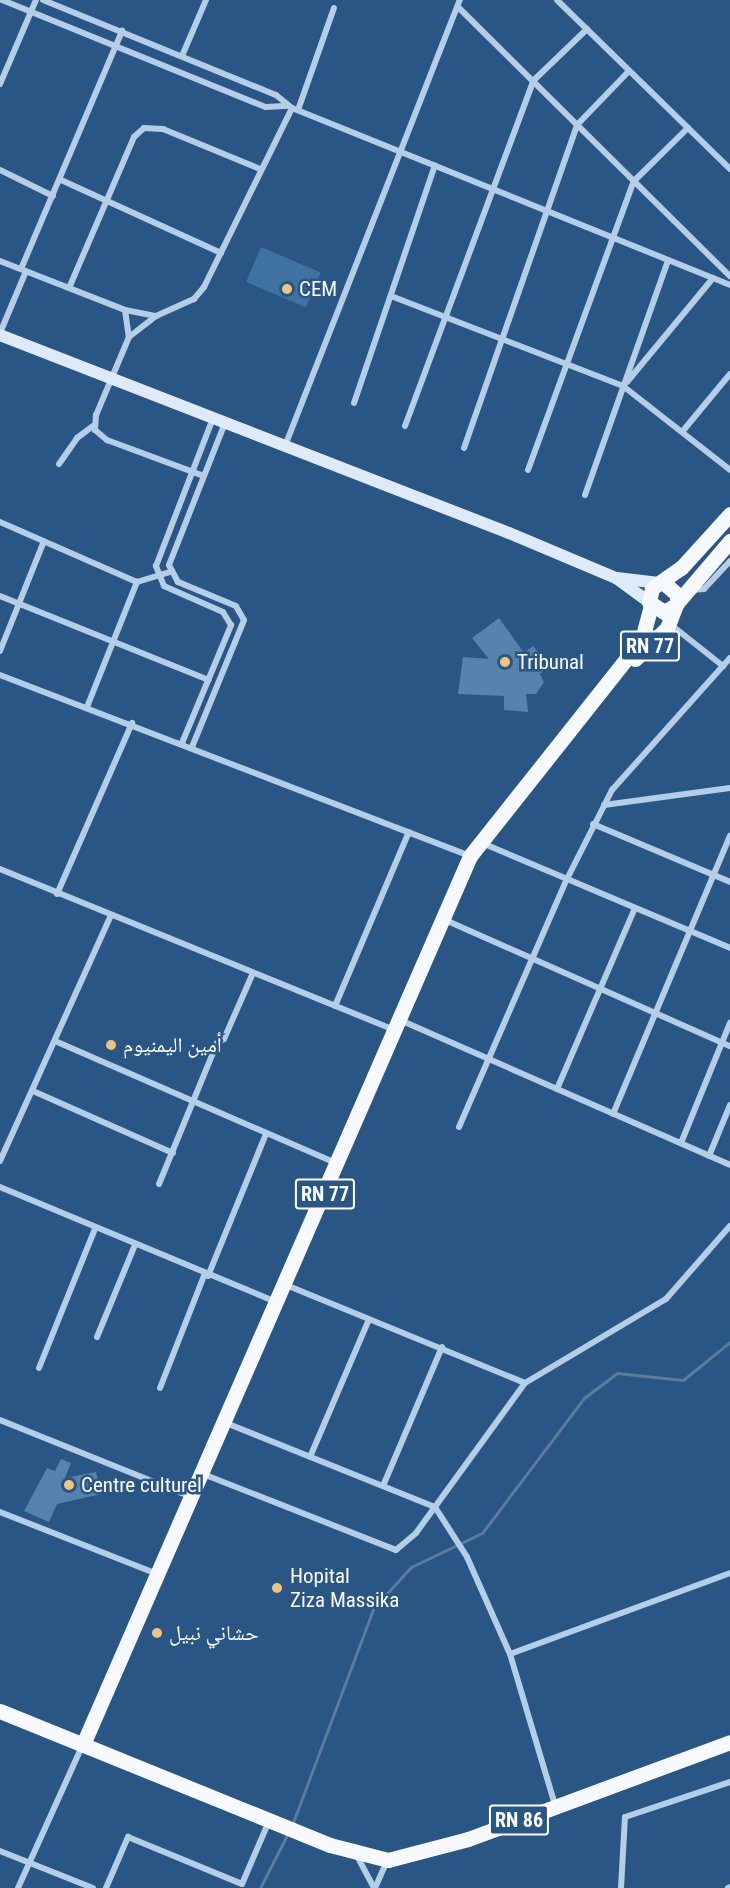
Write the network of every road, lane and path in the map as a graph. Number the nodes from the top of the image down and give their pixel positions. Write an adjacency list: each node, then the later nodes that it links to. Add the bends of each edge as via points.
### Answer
1 (2, 0): 8 (street)
2 (36, 0): 8 (street)
3 (43, 0): 10 (street)
4 (206, 0): 12 (street)
5 (557, 0): 9 (street)
6 (459, 3): 14 (street); 19 (street)
7 (334, 8): 16 (street)
8 (31, 11): 11 (street); 15 (street)
9 (586, 29): 13 (street); 14 (street)
10 (122, 31): 11 (street); 12 (street)
11 (116, 47): 16 (street, via 266,107); 24 (street)
12 (182, 56): 16 (street, via 276,95)
13 (629, 71): 17 (street); 18 (street)
14 (533, 81): 17 (street); 26 (street)
15 (0, 84)
16 (292, 108): 19 (street); 21 (street)
17 (577, 125): 25 (street); 29 (street)
18 (688, 128): 22 (street); 25 (street)
19 (398, 150): 20 (street); 56 (street)
20 (435, 165): 26 (street); 39 (street)
21 (260, 169): 28 (street, via 150,127 134,137); 31 (street)
22 (730, 169)
23 (0, 170): 27 (street)
24 (61, 180): 27 (street); 28 (street)
25 (634, 181): 30 (street); 35 (street)
26 (493, 189): 29 (street); 41 (street)
27 (52, 196): 34 (street)
28 (106, 203): 31 (street); 38 (street)
29 (546, 210): 30 (street); 44 (street)
30 (613, 238): 32 (street); 46 (street)
31 (221, 253): 42 (street, via 194,299)
32 (668, 260): 36 (street); 49 (street)
33 (0, 261): 34 (street)
34 (23, 270): 38 (street); 43 (street)
35 (730, 276)
36 (713, 278): 37 (street); 49 (street)
37 (730, 285)
38 (69, 288): 40 (street)
39 (390, 296): 41 (street); 50 (street)
40 (125, 310): 42 (street); 45 (street)
41 (446, 315): 44 (street); 54 (street)
42 (156, 316): 45 (street)
43 (0, 334): 48 (main road)
44 (502, 336): 46 (street); 57 (street)
45 (129, 338): 48 (street)
46 (567, 362): 49 (street); 59 (street)
47 (730, 374): 55 (street)
48 (111, 379): 51 (main road); 53 (street)
49 (623, 386): 55 (street); 63 (street)
50 (354, 403)
51 (213, 418): 52 (main road); 61 (street)
52 (225, 423): 56 (main road); 62 (street)
53 (94, 425): 58 (street, via 77,438); 61 (street, via 102,438)
54 (405, 426)
55 (682, 432): 60 (street)
56 (285, 446): 71 (main road)
57 (464, 448)
58 (59, 464)
59 (528, 470)
60 (730, 470)
61 (191, 471): 62 (street); 70 (street, via 157,561)
62 (204, 477): 69 (street, via 170,558)
63 (585, 495)
64 (730, 514): 73 (main road)
65 (0, 522): 66 (street)
66 (44, 541): 72 (street); 76 (street)
67 (730, 541): 74 (main road, RN 77)
68 (730, 561): 74 (street, via 704,589)
69 (170, 572): 70 (street); 90 (street, via 178,582 236,606 244,620)
70 (158, 577): 72 (street); 86 (street, via 168,588 224,612 230,620 231,630)
71 (616, 578): 73 (main road); 77 (main road)
72 (136, 582): 80 (street)
73 (662, 583): 77 (main road, via 652,588); 78 (main road, via 676,591)
74 (690, 590): 78 (main road, RN 77)
75 (0, 596): 76 (street)
76 (18, 604): 80 (street); 81 (street)
77 (650, 604): 78 (main road, via 664,612); 85 (main road, RN 77, via 648,630)
78 (676, 605): 79 (main road, RN 77)
79 (670, 624): 83 (street); 85 (main road, RN 77)
80 (113, 643): 86 (street); 87 (street)
81 (0, 651)
82 (730, 658): 83 (street)
83 (723, 666): 92 (street)
84 (0, 675): 87 (street)
85 (614, 677): 96 (main road, RN 77)
86 (209, 680): 89 (street)
87 (87, 707): 88 (street)
88 (132, 723): 89 (street); 102 (street)
89 (182, 743): 90 (street)
90 (192, 747): 94 (street)
91 (730, 788): 92 (street)
92 (604, 805): 93 (street)
93 (593, 825): 99 (street); 100 (street)
94 (409, 832): 97 (street); 111 (street)
95 (730, 836): 99 (street)
96 (479, 842): 97 (main road, RN 77); 100 (street)
97 (470, 856): 105 (main road, RN 77)
98 (0, 869): 102 (street)
99 (713, 875): 101 (street); 106 (street)
100 (567, 879): 103 (street); 108 (street)
101 (730, 882)
102 (57, 894): 104 (street)
103 (635, 908): 106 (street); 110 (street)
104 (111, 915): 109 (street); 115 (street)
105 (443, 919): 108 (street); 114 (main road, RN 77)
106 (690, 931): 107 (street); 112 (street)
107 (730, 948)
108 (532, 959): 110 (street); 118 (street)
109 (253, 973): 111 (street); 121 (street)
110 (601, 989): 112 (street); 119 (street)
111 (335, 1006): 114 (street)
112 (656, 1013): 116 (street); 123 (street)
113 (730, 1023): 116 (street)
114 (398, 1026): 118 (street); 130 (main road, RN 77)
115 (55, 1041): 120 (street); 121 (street)
116 (721, 1042): 117 (street); 126 (street)
117 (730, 1046)
118 (489, 1059): 119 (street); 124 (street)
119 (557, 1089): 123 (street)
120 (33, 1091): 127 (street); 129 (street)
121 (194, 1102): 125 (street); 127 (street)
122 (730, 1106): 128 (street)
123 (613, 1114): 126 (street)
124 (459, 1127)
125 (266, 1134): 130 (street); 137 (street)
126 (681, 1143): 128 (street)
127 (173, 1153): 132 (street)
128 (709, 1156): 131 (street)
129 (0, 1161)
130 (338, 1165): 138 (main road, RN 77)
131 (730, 1165)
132 (159, 1184)
133 (0, 1187): 135 (street)
134 (730, 1226): 144 (street, via 666,1299)
135 (95, 1229): 136 (street); 143 (street)
136 (135, 1245): 137 (street); 141 (street)
137 (206, 1274): 139 (street); 145 (street)
138 (286, 1285): 139 (main road, RN 77); 140 (street)
139 (277, 1303): 147 (main road, RN 77)
140 (368, 1322): 142 (street); 148 (street)
141 (97, 1337)
142 (442, 1347): 144 (street); 150 (street)
143 (39, 1368)
144 (525, 1383): 152 (street)
145 (160, 1388)
146 (0, 1420): 151 (street)
147 (226, 1423): 148 (street); 149 (main road, RN 77)
148 (310, 1457): 150 (street)
149 (203, 1474): 151 (main road, RN 77); 152 (street, via 396,1550)
150 (383, 1486): 152 (street)
151 (193, 1497): 155 (main road, RN 77)
152 (435, 1507): 156 (street, via 467,1557)
153 (0, 1512): 155 (street)
154 (730, 1573): 156 (street)
155 (161, 1575): 158 (main road, RN 77)
156 (510, 1654): 161 (street)
157 (0, 1711): 158 (main road, RN 86)
158 (84, 1742): 162 (main road, RN 86); 166 (street)
159 (730, 1742): 161 (main road, RN 86)
160 (730, 1782): 172 (street, via 625,1817)
161 (556, 1807): 165 (main road, RN 86, via 446,1846)
162 (270, 1820): 164 (main road, RN 86); 167 (street)
163 (0, 1851): 166 (street)
164 (356, 1854): 165 (main road, RN 86); 171 (street)
165 (388, 1860): 171 (street)
166 (29, 1863): 168 (street); 169 (street)
167 (240, 1886): 170 (street, via 128,1837)
168 (18, 1888)
169 (93, 1888)
170 (106, 1888)
171 (374, 1888)
172 (621, 1888)

